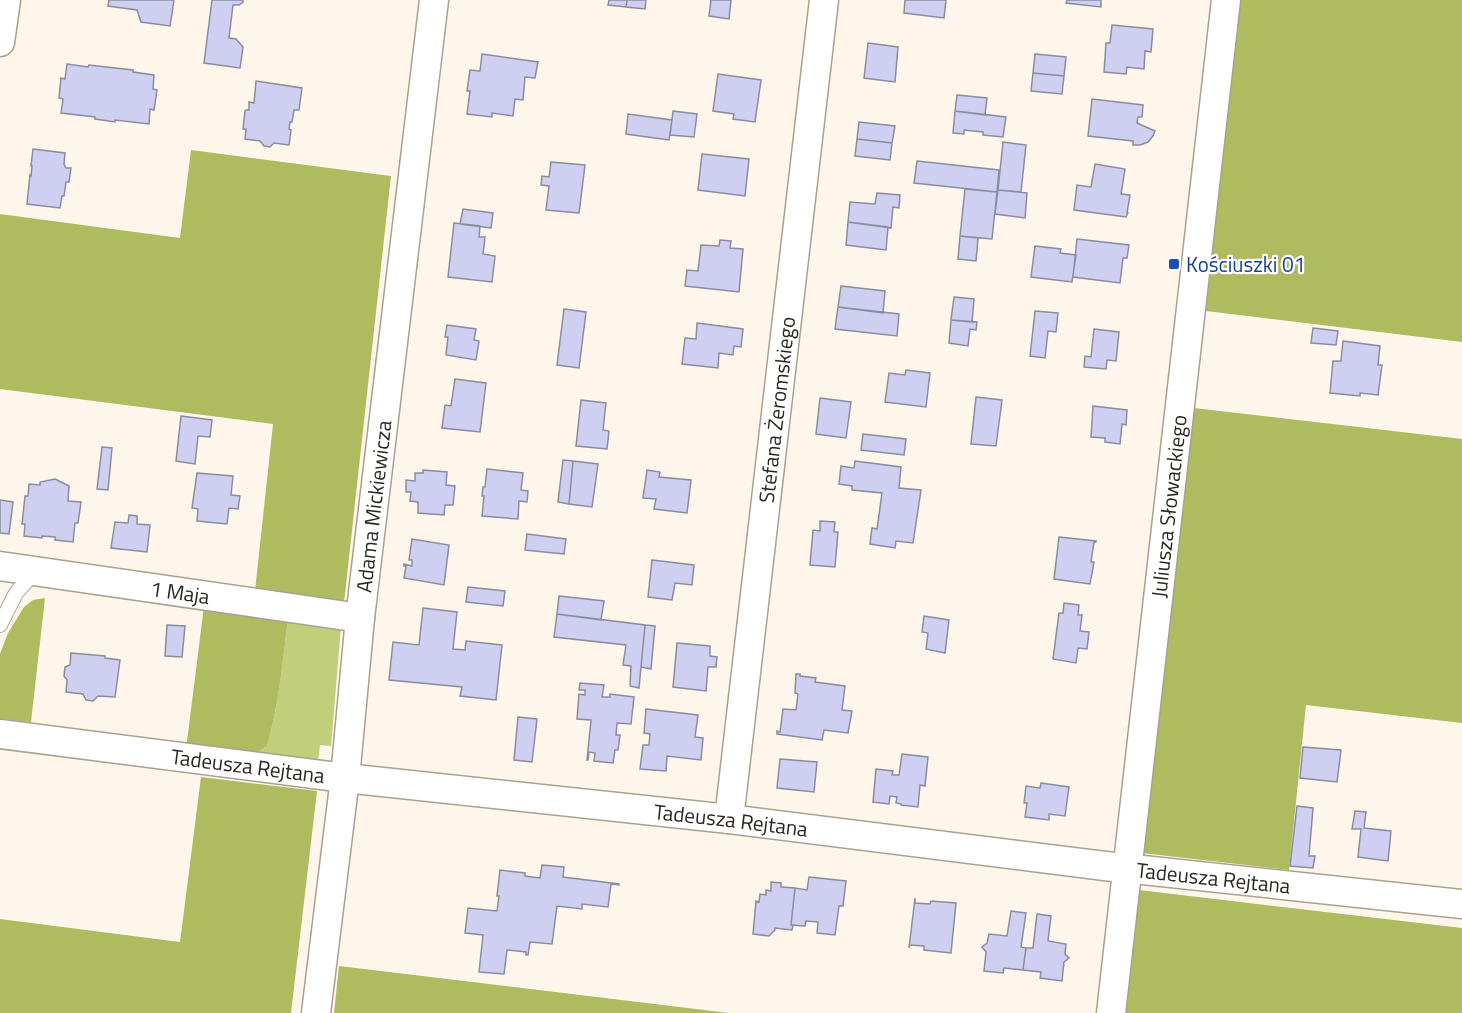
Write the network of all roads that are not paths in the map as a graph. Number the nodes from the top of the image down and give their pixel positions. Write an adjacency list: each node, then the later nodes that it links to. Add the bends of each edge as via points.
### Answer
1 (6, 0): 5 (street)
2 (434, 0): 8 (street, Adama Mickiewicza)
3 (824, 0): 12 (street, Stefana Żeromskiego)
4 (1226, 0): 13 (street, Juliusza Słowackiego)
5 (0, 42)
6 (0, 566): 7 (street, 1 Maja)
7 (36, 572): 8 (street, 1 Maja); 9 (lane, via 16,593)
8 (360, 618): 11 (street, Adama Mickiewicza)
9 (0, 624)
10 (0, 734): 11 (street, Tadeusza Rejtana)
11 (345, 778): 12 (street, Tadeusza Rejtana); 15 (street, Adama Mickiewicza)
12 (729, 819): 13 (street, Tadeusza Rejtana)
13 (1127, 867): 14 (street, Tadeusza Rejtana); 16 (street, Juliusza Słowackiego)
14 (1462, 904)
15 (316, 1013)
16 (1111, 1013)

